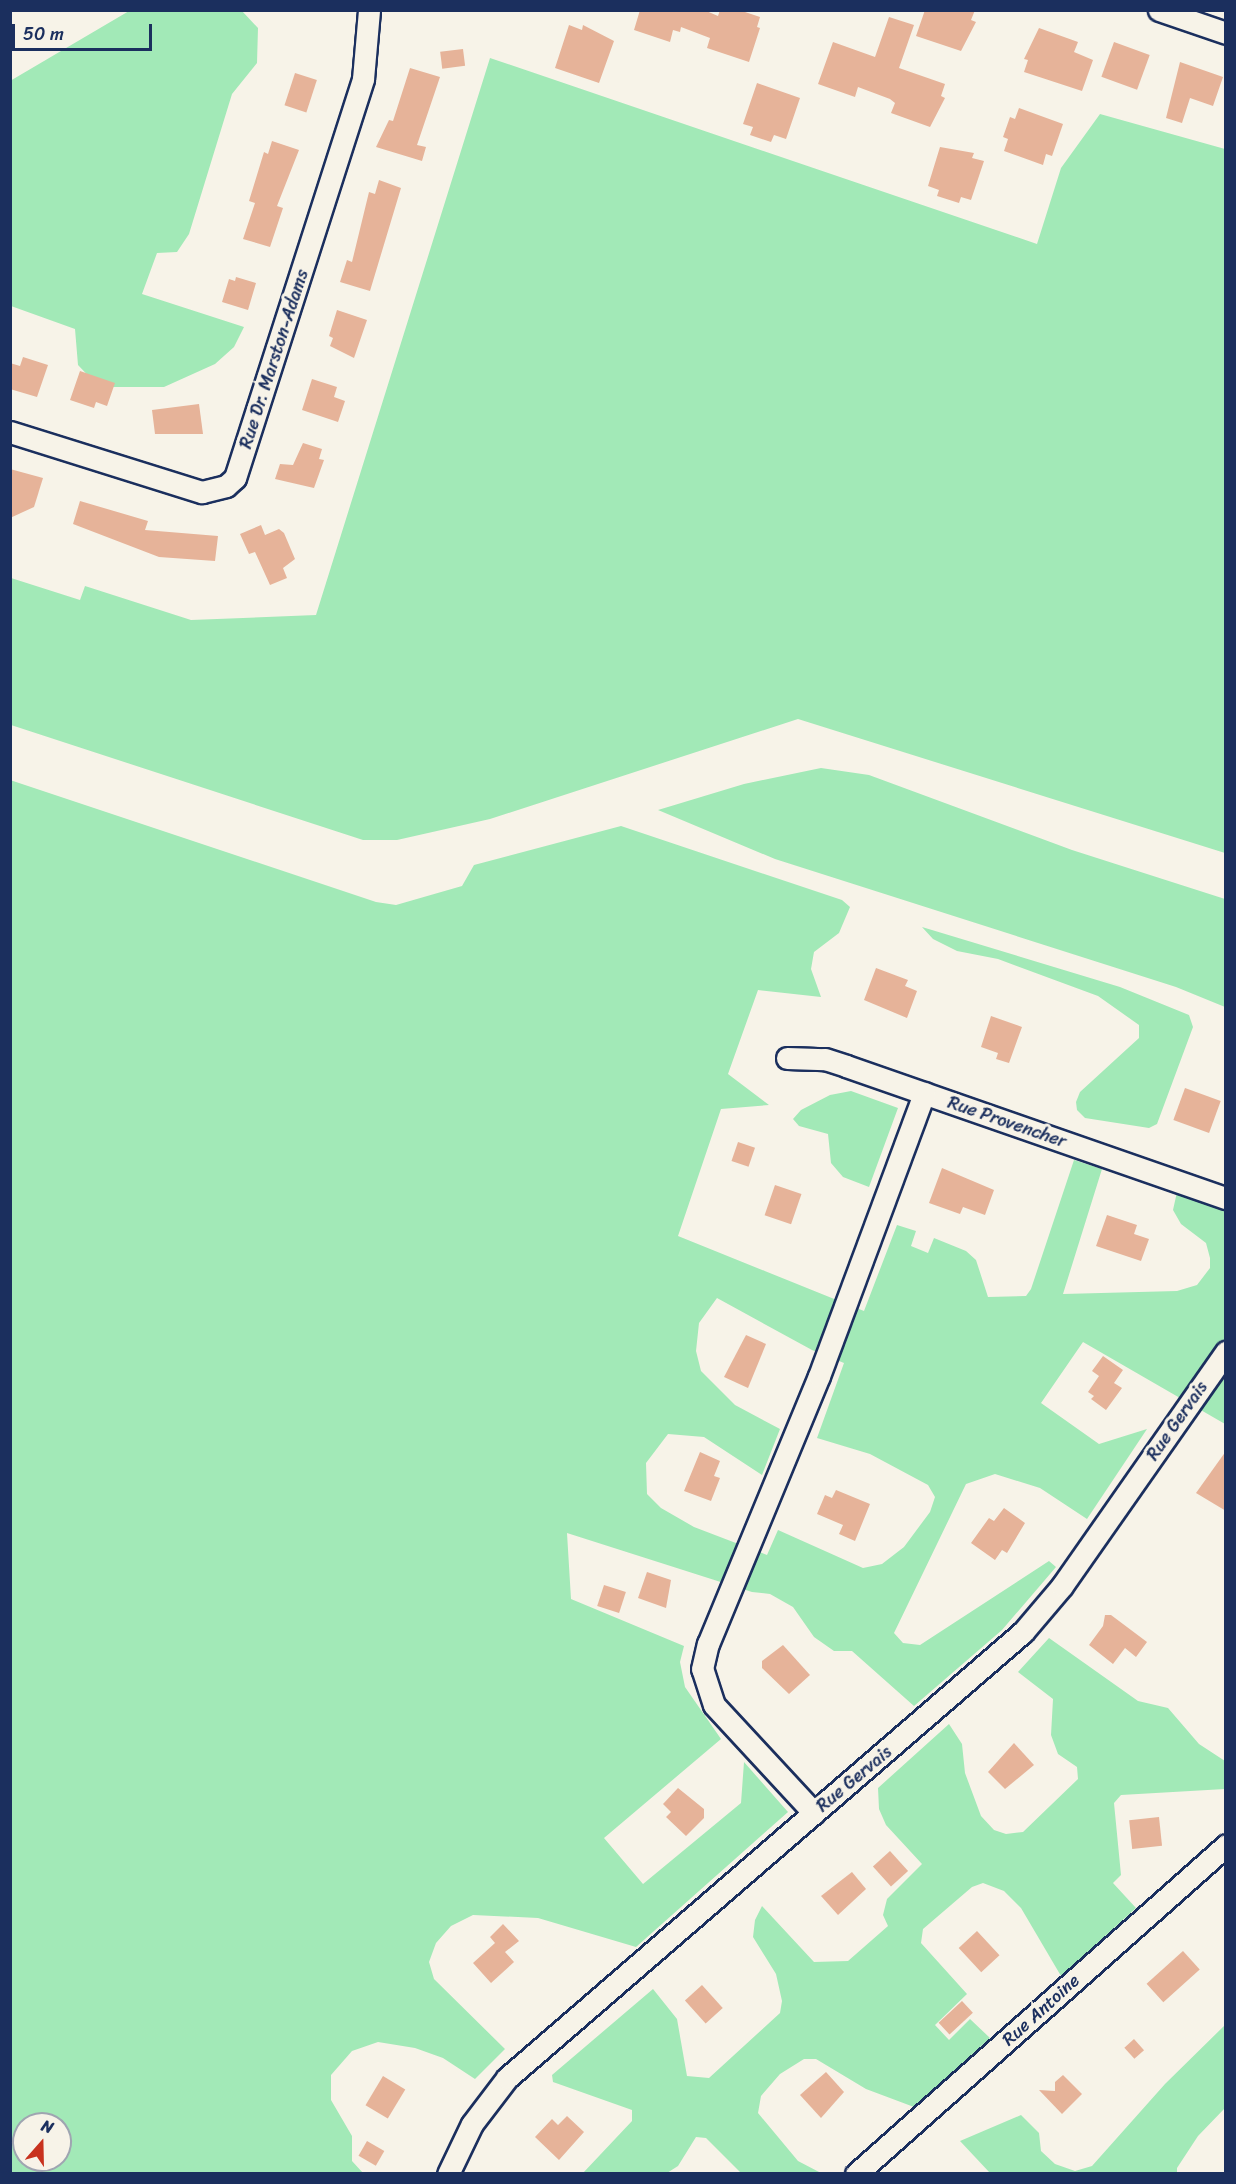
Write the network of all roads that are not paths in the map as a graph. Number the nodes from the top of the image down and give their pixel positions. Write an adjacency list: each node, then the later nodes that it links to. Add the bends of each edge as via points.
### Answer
1 (369, 10): 4 (street, Rue Dr. Marston-Adams, via 363,79 235,478 226,486 202,492)
2 (1159, 10): 3 (street)
3 (1226, 33)
4 (10, 432)
5 (787, 1058): 6 (street, Rue Provencher, via 825,1059)
6 (924, 1093): 7 (street, Rue Provencher); 9 (street, via 795,1437 703,1662 703,1682 714,1705)
7 (1226, 1198)
8 (1226, 1352): 9 (street, Rue Gervais, via 1062,1586 1023,1632)
9 (814, 1813): 11 (street, Rue Gervais, via 507,2078 472,2124)
10 (1226, 1845): 12 (street, Rue Antoine)
11 (448, 2174)
12 (856, 2174)

